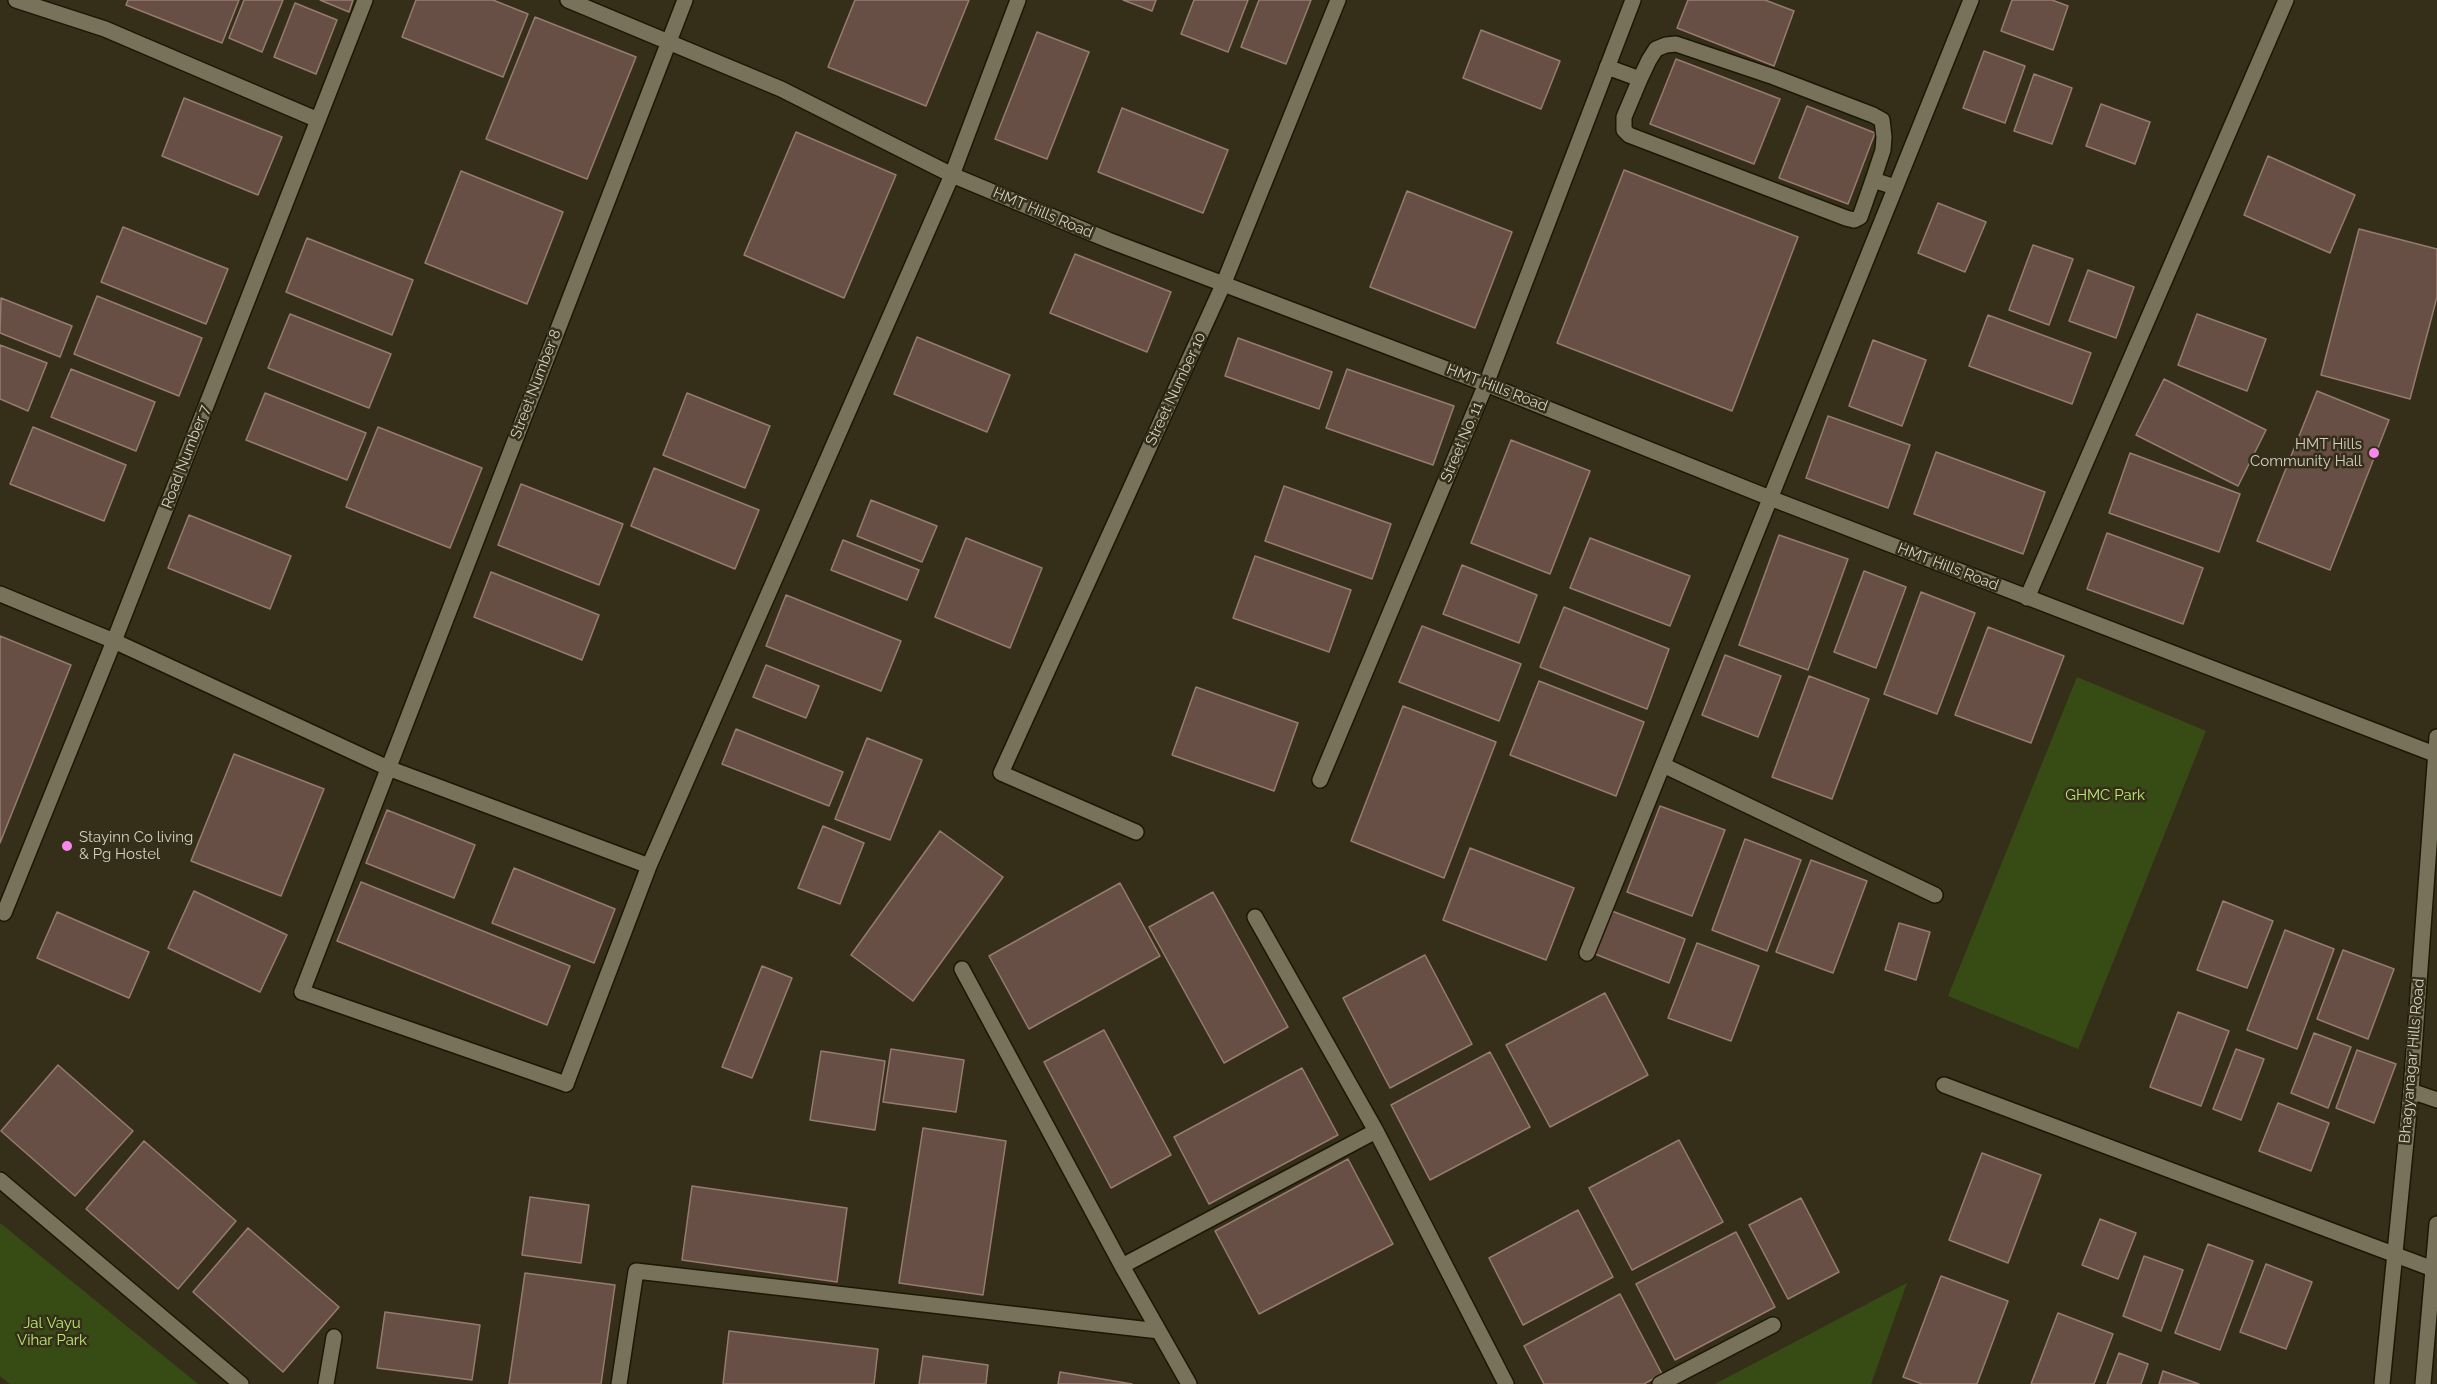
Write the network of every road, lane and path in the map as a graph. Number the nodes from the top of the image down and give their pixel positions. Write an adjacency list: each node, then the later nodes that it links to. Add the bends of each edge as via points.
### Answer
1 (16, 0): 13 (street, via 105,29)
2 (365, 0): 13 (street, Road Number 7)
3 (567, 0): 10 (street, HMT Hills Road)
4 (685, 0): 10 (street, Street Number 8)
5 (1018, 0): 14 (street)
6 (1338, 0): 17 (street, Street Number 10)
7 (1633, 0): 11 (street, Street No. 11)
8 (1971, 0): 16 (street)
9 (2286, 0): 21 (street)
10 (668, 42): 14 (street, HMT Hills Road, via 781,90); 26 (street, Street Number 8)
11 (1607, 67): 12 (street); 18 (street, Street No. 11)
12 (1640, 79): 15 (street, via 1656,49 1676,44 1873,115 1882,120 1884,137); 15 (street, via 1624,117 1624,130 1629,135 1846,219 1860,217)
13 (318, 120): 22 (street, Road Number 7)
14 (952, 175): 17 (street, HMT Hills Road); 29 (street)
15 (1873, 180): 16 (street)
16 (1895, 187): 19 (street)
17 (1223, 285): 18 (street, HMT Hills Road); 28 (street, Street Number 10, via 1001,773)
18 (1486, 384): 19 (street, HMT Hills Road); 27 (street, Street No. 11)
19 (1770, 498): 21 (street, HMT Hills Road); 25 (street)
20 (0, 594): 22 (street)
21 (2027, 598): 24 (street, HMT Hills Road)
22 (114, 641): 26 (street); 31 (street, Road Number 7)
23 (2437, 737): 24 (street, Bhagyanagar Hills Road)
24 (2436, 755): 36 (street, Bhagyanagar Hills Road)
25 (1662, 765): 30 (street); 33 (street)
26 (388, 768): 29 (street); 29 (street, Street Number 8, via 302,992 566,1084)
27 (1320, 780)
28 (1136, 832)
29 (649, 866)
30 (1935, 895)
31 (4, 914)
32 (1255, 917): 38 (street)
33 (1587, 953)
34 (962, 969): 42 (street)
35 (1944, 1085): 41 (street)
36 (2411, 1091): 37 (street); 41 (street, Bhagyanagar Hills Road)
37 (2437, 1100)
38 (1376, 1131): 42 (street); 51 (street)
39 (0, 1180): 47 (street)
40 (2437, 1224): 43 (street)
41 (2394, 1253): 43 (street); 53 (street, Bhagyanagar Hills Road)
42 (1122, 1266): 45 (street)
43 (2433, 1269): 54 (street)
44 (1773, 1325): 52 (street)
45 (1159, 1331): 49 (street, via 636,1271); 50 (street)
46 (334, 1337): 48 (street)
47 (241, 1384)
48 (326, 1384)
49 (619, 1384)
50 (1189, 1384)
51 (1506, 1384)
52 (1660, 1384)
53 (2382, 1384)
54 (2424, 1384)

